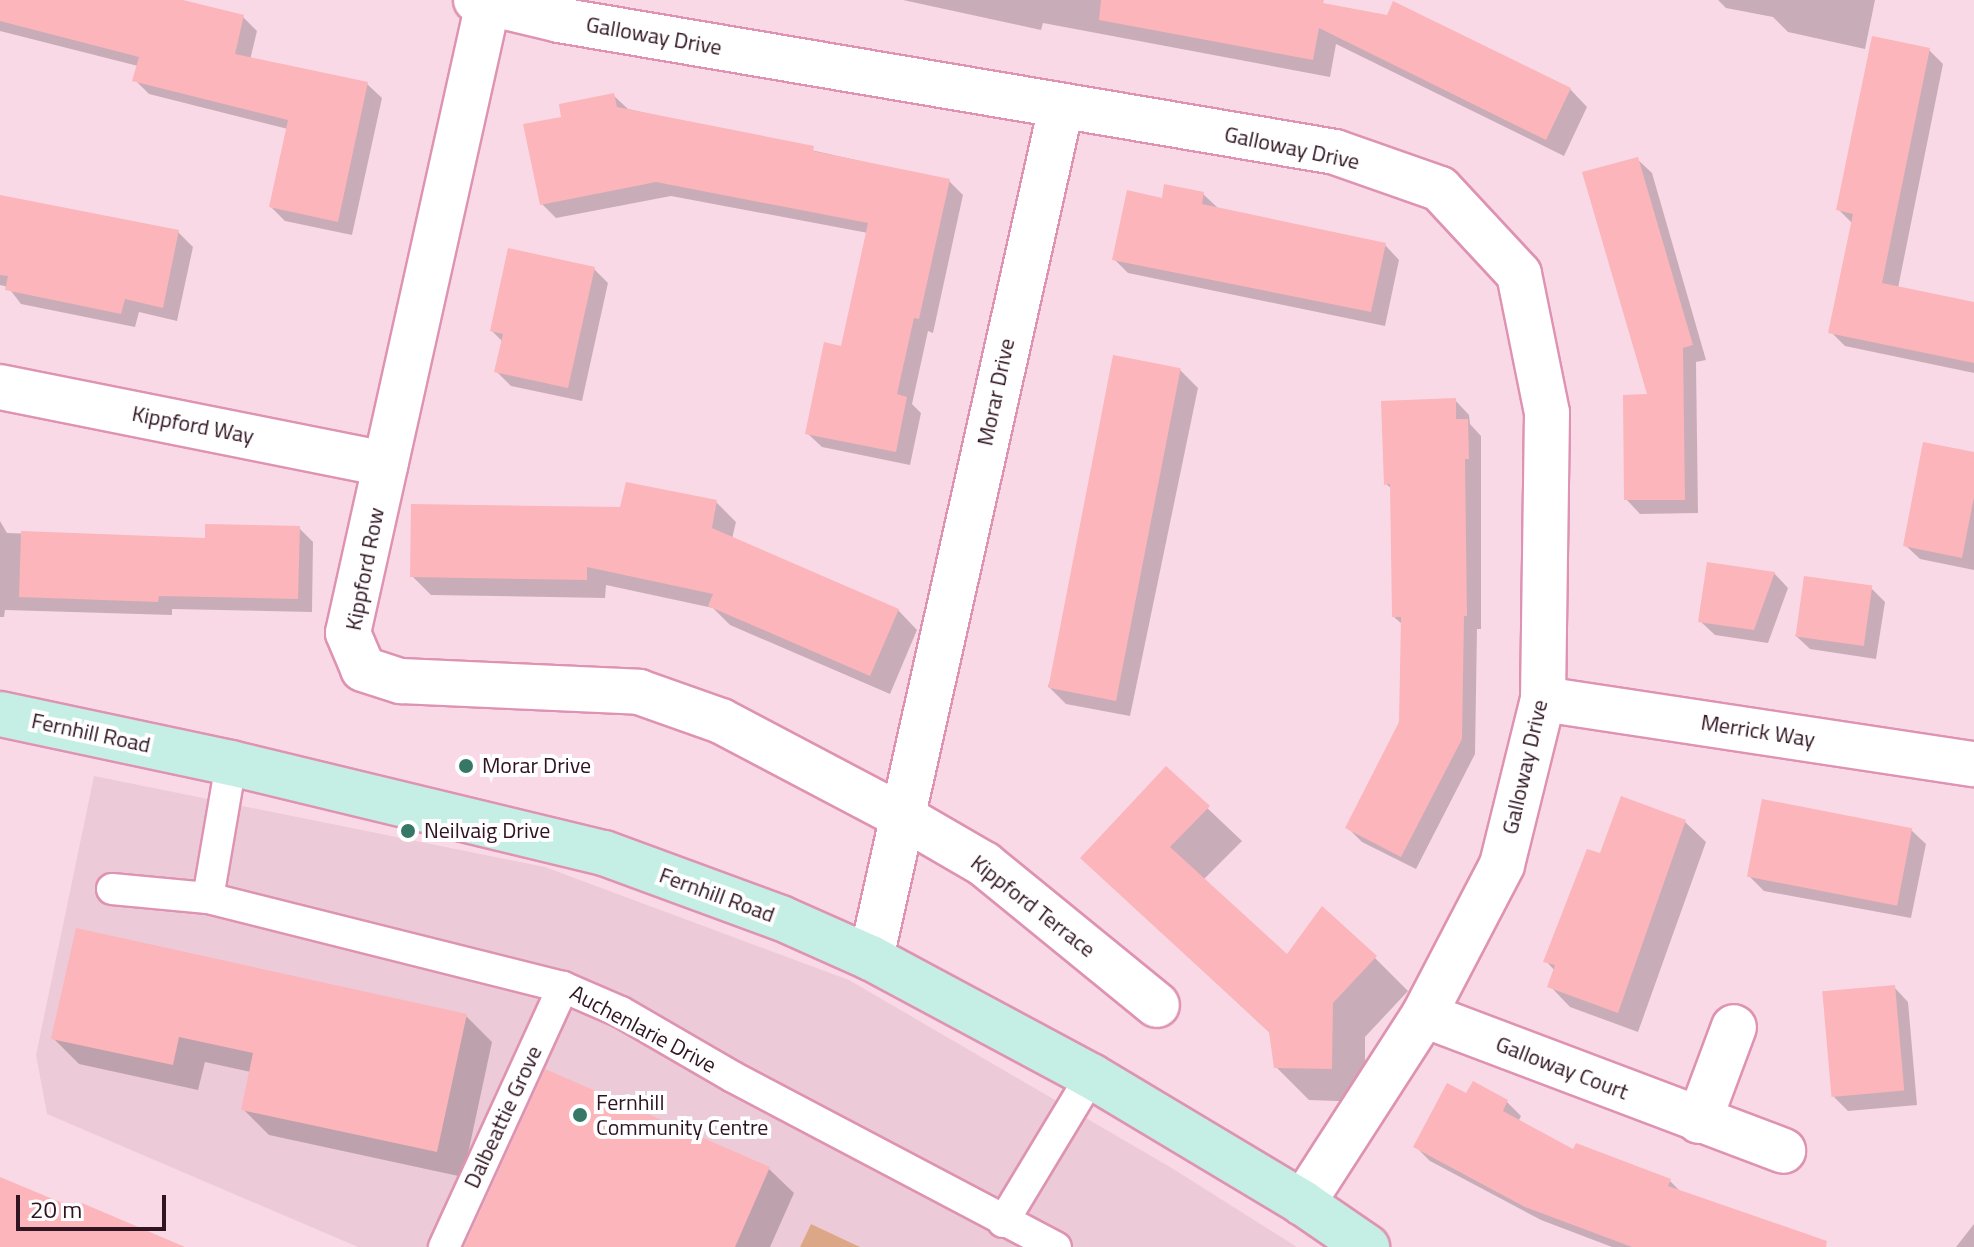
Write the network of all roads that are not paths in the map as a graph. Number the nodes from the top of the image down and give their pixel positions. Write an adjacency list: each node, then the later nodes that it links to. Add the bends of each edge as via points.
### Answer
1 (482, 2): 2 (street, Galloway Drive); 4 (street, Kippford Row)
2 (1061, 107): 5 (street, Galloway Drive, via 1335,152 1440,189 1519,274 1547,413); 9 (street, Morar Drive)
3 (0, 387): 4 (street, Kippford Way)
4 (385, 464): 9 (street, Kippford Row, via 348,633 363,669 401,681 639,692 721,721)
5 (1543, 699): 8 (street, Merrick Way); 15 (street, Galloway Drive, via 1502,865)
6 (0, 714): 7 (street, Fernhill Road)
7 (231, 763): 11 (lane); 12 (street, Fernhill Road, via 604,853 781,918)
8 (1974, 764)
9 (903, 817): 12 (street, Morar Drive); 14 (street, Kippford Terrace, via 984,864)
10 (112, 889): 11 (lane, Auchenlarie Drive)
11 (208, 898): 13 (lane, Auchenlarie Drive)
12 (871, 958): 17 (street, Fernhill Road)
13 (563, 987): 21 (lane, Auchenlarie Drive, via 621,1012); 22 (lane, Dalbeattie Grove)
14 (1157, 1005)
15 (1424, 1015): 18 (street, Galloway Court); 20 (street, Galloway Drive)
16 (1734, 1027): 18 (street)
17 (1091, 1076): 20 (street, Fernhill Road); 21 (lane)
18 (1699, 1121): 19 (street, Galloway Court)
19 (1783, 1151)
20 (1303, 1203): 24 (street, Fernhill Road)
21 (1003, 1222): 23 (lane, Auchenlarie Drive)
22 (444, 1247)
23 (1056, 1247)
24 (1367, 1247)

